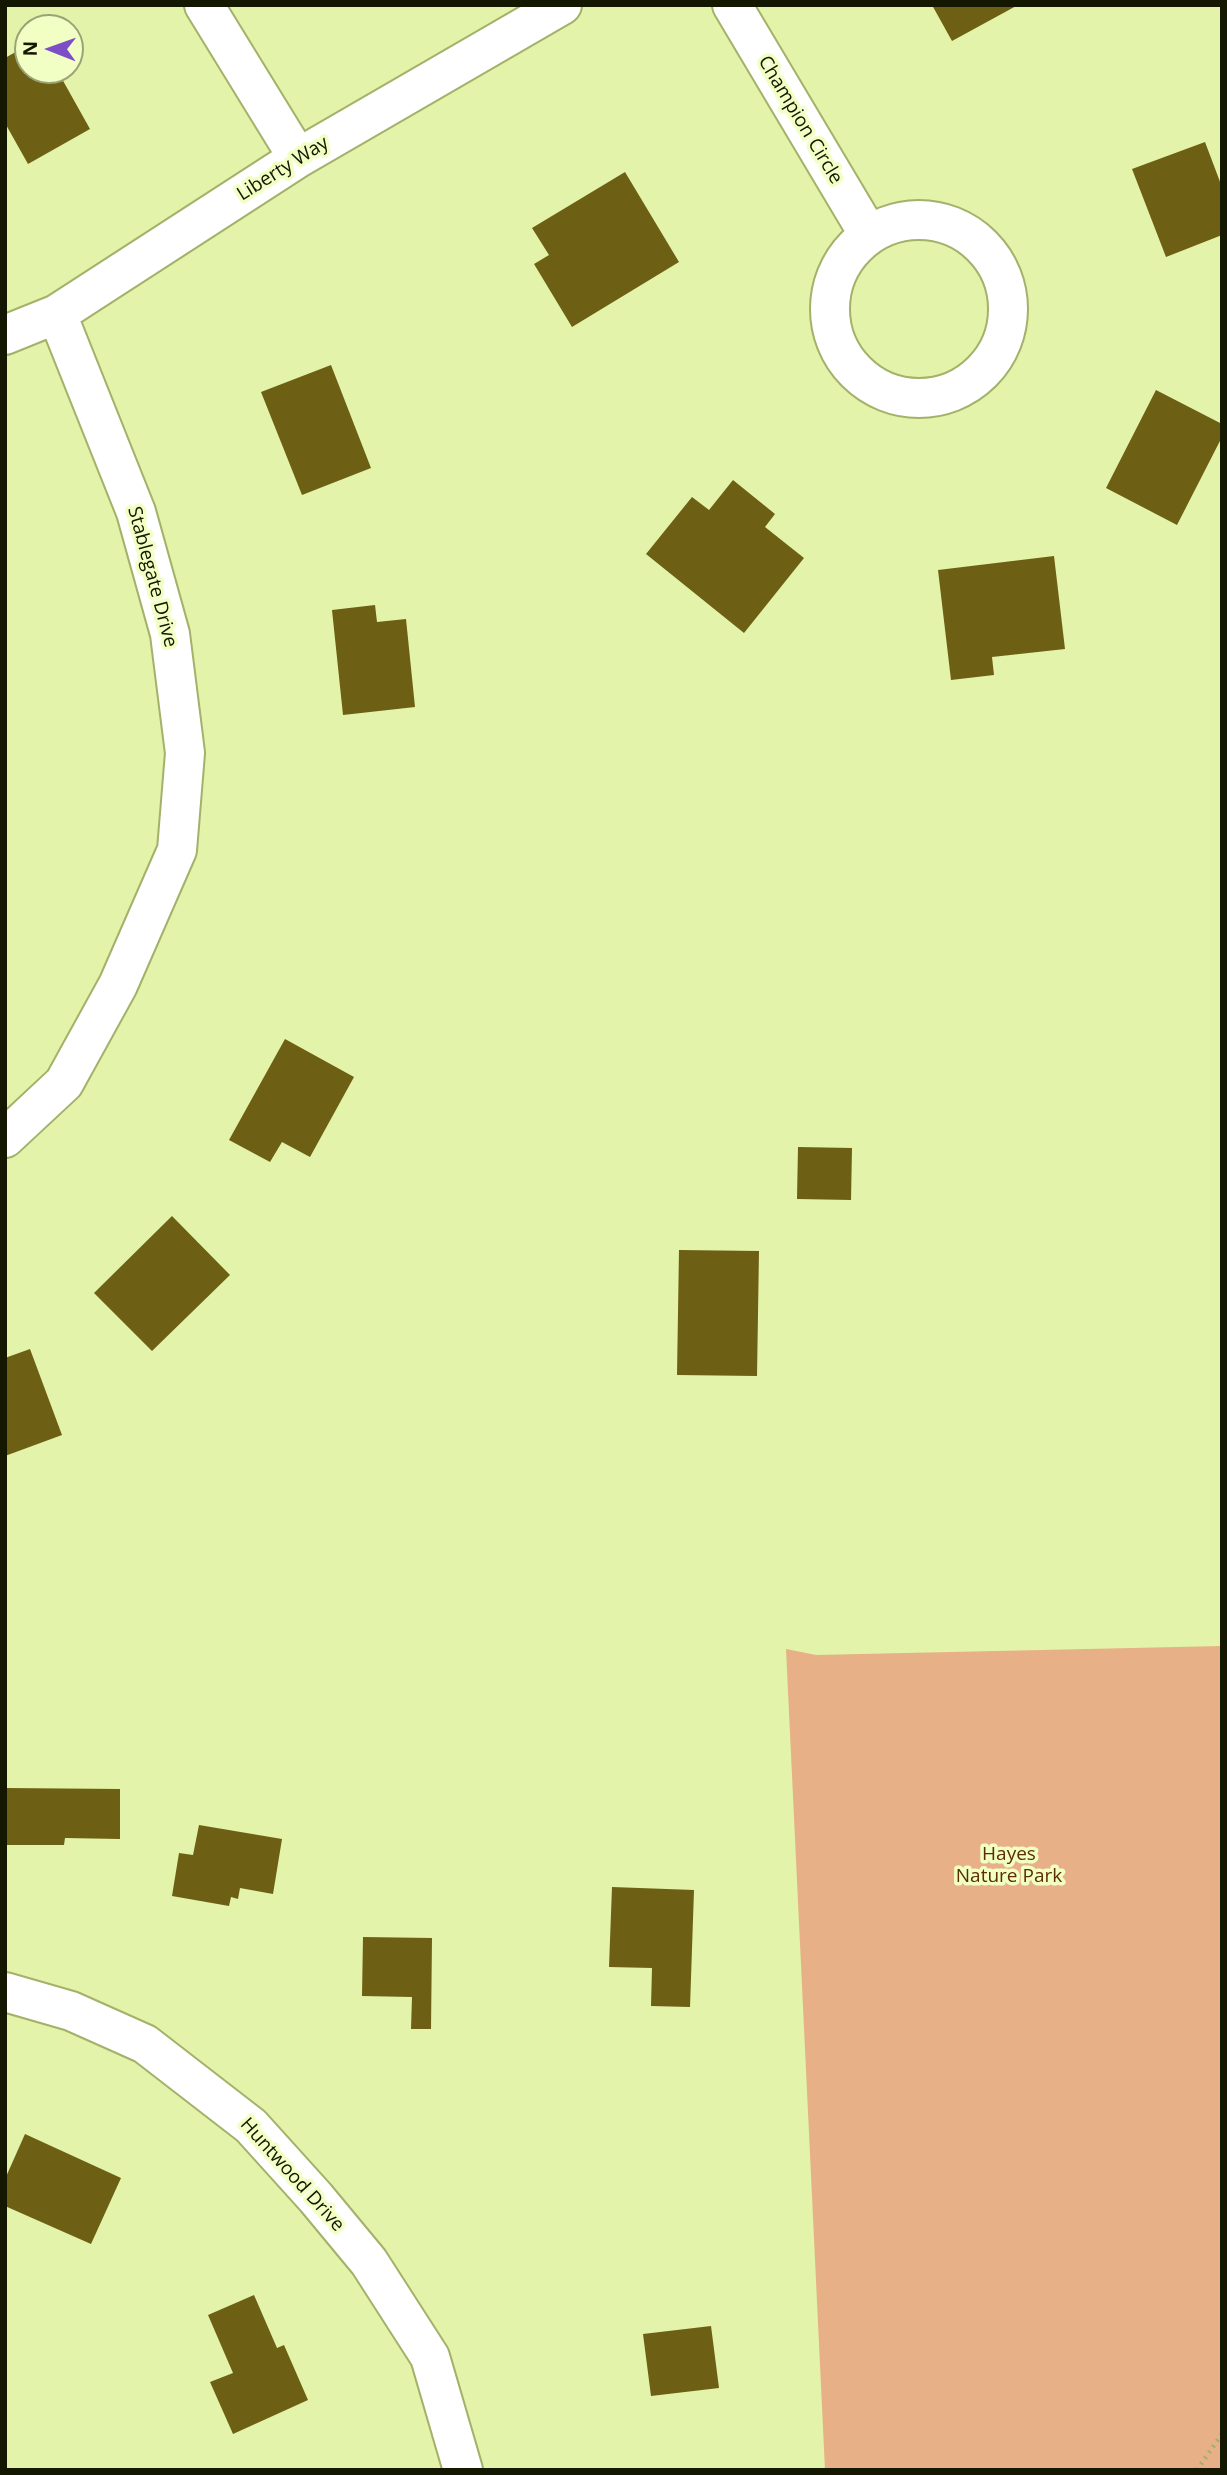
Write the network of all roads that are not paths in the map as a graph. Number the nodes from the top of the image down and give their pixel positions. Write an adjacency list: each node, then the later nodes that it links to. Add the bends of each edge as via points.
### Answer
1 (204, 5): 4 (street)
2 (562, 5): 4 (street, Liberty Way)
3 (732, 5): 5 (street, Champion Circle)
4 (298, 158): 6 (street, Liberty Way)
5 (869, 235): 5 (street, via 851,252 831,298 831,324 853,370 896,396 946,394 970,383 1002,344 1008,320 1007,294 985,249 942,222 917,219)
6 (57, 314): 7 (street, Liberty Way); 8 (street, Stablegate Drive, via 136,512 170,634 185,752 177,850 118,985 64,1083)
7 (5, 335)
8 (5, 1138)
9 (5, 1992): 10 (street, Huntwood Drive, via 71,2011 145,2044 251,2126 369,2262 430,2357)
10 (463, 2470)

